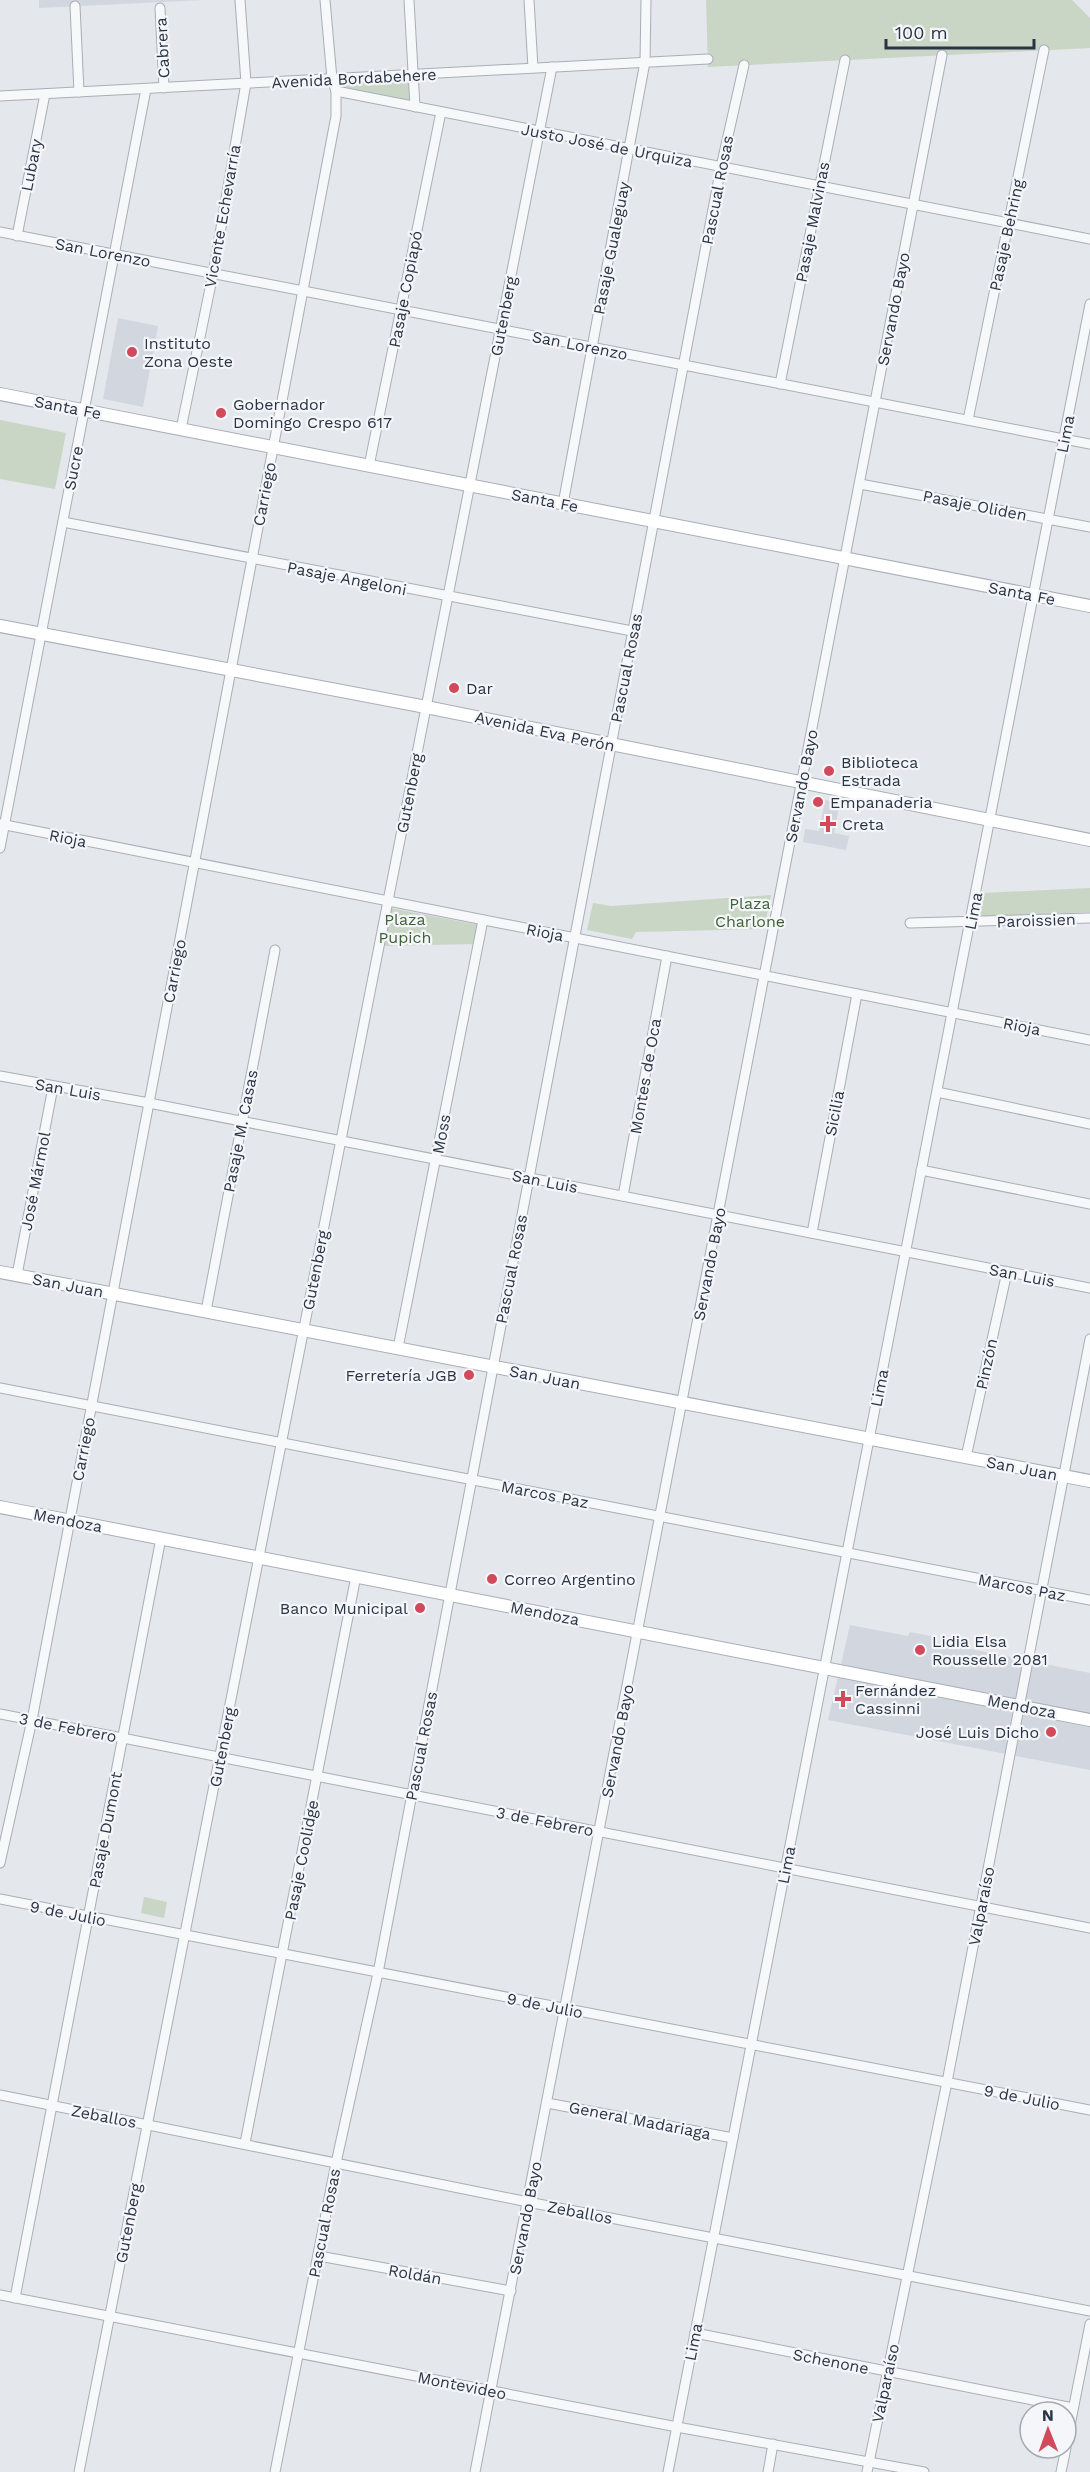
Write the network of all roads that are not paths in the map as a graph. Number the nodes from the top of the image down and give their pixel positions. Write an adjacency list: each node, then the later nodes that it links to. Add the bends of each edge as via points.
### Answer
1 (240, 0): 18 (street, Vicente Echevarría)
2 (325, 0): 17 (street, Carriego)
3 (409, 0): 16 (street)
4 (529, 0): 15 (street)
5 (646, 0): 12 (street, Pasaje Gualeguay)
6 (75, 6): 22 (street)
7 (160, 8): 19 (street, Cabrera)
8 (1044, 50): 32 (street, Pasaje Behring)
9 (942, 55): 31 (street, Servando Bayo)
10 (708, 59): 12 (street, Avenida Bordabehere)
11 (845, 60): 30 (street, Pasaje Malvinas)
12 (645, 62): 14 (street, Avenida Bordabehere); 28 (street, Pasaje Gualeguay)
13 (744, 65): 29 (street, Pascual Rosas)
14 (552, 67): 15 (street, Avenida Bordabehere); 27 (street, Gutenberg)
15 (533, 68): 16 (street, Avenida Bordabehere)
16 (413, 75): 17 (street, Avenida Bordabehere); 25 (street)
17 (332, 79): 18 (street, Avenida Bordabehere); 21 (street, Carriego)
18 (246, 83): 19 (street, Avenida Bordabehere); 37 (street, Vicente Echevarría)
19 (164, 88): 20 (street, Avenida Bordabehere)
20 (146, 89): 22 (street, Avenida Bordabehere); 36 (street, Sucre)
21 (336, 91): 25 (street, Justo José de Urquiza); 38 (street, Carriego, via 336,116)
22 (80, 92): 23 (street, Avenida Bordabehere)
23 (45, 94): 24 (street, Avenida Bordabehere); 34 (street, Lubary)
24 (0, 96)
25 (415, 107): 26 (street, Justo José de Urquiza)
26 (441, 112): 27 (street, Justo José de Urquiza); 40 (street, Pasaje Copiapó)
27 (539, 131): 28 (street, Justo José de Urquiza); 41 (street, Gutenberg)
28 (629, 149): 29 (street, Justo José de Urquiza); 42 (street, Pasaje Gualeguay)
29 (721, 167): 30 (street, Justo José de Urquiza); 44 (street, Pascual Rosas)
30 (818, 186): 31 (street, Justo José de Urquiza); 45 (street, Pasaje Malvinas)
31 (913, 205): 32 (street, Justo José de Urquiza); 47 (street, Servando Bayo)
32 (1008, 223): 35 (street, Justo José de Urquiza); 49 (street, Pasaje Behring)
33 (0, 232): 34 (street, San Lorenzo)
34 (18, 236): 36 (street, San Lorenzo)
35 (1090, 239)
36 (114, 255): 37 (street, San Lorenzo); 48 (street, Sucre)
37 (213, 274): 38 (street, San Lorenzo); 50 (street, Vicente Echevarría)
38 (302, 291): 40 (street, San Lorenzo); 53 (street, Carriego)
39 (1090, 304): 43 (street, Lima)
40 (400, 310): 41 (street, San Lorenzo); 54 (street, Pasaje Copiapó)
41 (500, 329): 42 (street, San Lorenzo); 56 (street, Gutenberg)
42 (592, 347): 44 (street, San Lorenzo); 57 (street, Pasaje Gualeguay)
43 (1085, 354): 51 (street, Lima)
44 (683, 365): 45 (street, San Lorenzo); 59 (street, Pascual Rosas)
45 (780, 384): 47 (street, San Lorenzo)
46 (0, 394): 48 (main road, Santa Fe)
47 (875, 402): 49 (street, San Lorenzo); 55 (street, Servando Bayo)
48 (84, 411): 50 (main road, Santa Fe); 60 (street, Sucre)
49 (968, 420): 51 (street, San Lorenzo)
50 (181, 429): 53 (main road, Santa Fe)
51 (1064, 438): 52 (street, San Lorenzo); 58 (street, Lima)
52 (1090, 444)
53 (272, 447): 54 (main road, Santa Fe); 63 (street, Carriego)
54 (369, 466): 56 (main road, Santa Fe)
55 (860, 483): 58 (street, Pasaje Oliden); 62 (street, Servando Bayo)
56 (470, 486): 57 (main road, Santa Fe); 65 (street, Gutenberg)
57 (563, 504): 59 (main road, Santa Fe)
58 (1048, 519): 61 (street, Pasaje Oliden); 64 (street, Lima)
59 (653, 521): 62 (main road, Santa Fe); 68 (street, Pascual Rosas)
60 (63, 522): 63 (street, Pasaje Angeloni); 69 (street, Sucre)
61 (1090, 527)
62 (845, 559): 64 (main road, Santa Fe); 73 (street, Servando Bayo)
63 (252, 560): 65 (street, Pasaje Angeloni); 70 (street, Carriego)
64 (1033, 595): 66 (main road, Santa Fe); 74 (street, Lima)
65 (448, 597): 68 (street, Pasaje Angeloni); 71 (street, Gutenberg)
66 (1090, 606)
67 (0, 626): 69 (main road, Avenida Eva Perón)
68 (633, 632): 72 (street, Pascual Rosas)
69 (41, 634): 70 (main road, Avenida Eva Perón); 75 (street, Sucre)
70 (231, 671): 71 (main road, Avenida Eva Perón); 78 (street, Carriego)
71 (426, 706): 72 (main road, Avenida Eva Perón); 79 (street, Gutenberg)
72 (611, 745): 73 (main road, Avenida Eva Perón); 84 (street, Pascual Rosas)
73 (802, 783): 74 (main road, Avenida Eva Perón); 87 (street, Servando Bayo)
74 (989, 821): 76 (main road, Avenida Eva Perón); 82 (street, Lima)
75 (2, 825): 77 (street, Sucre); 78 (street, Rioja)
76 (1090, 840)
77 (0, 848)
78 (194, 863): 79 (street, Rioja); 94 (street, Carriego)
79 (388, 901): 81 (street, Rioja); 97 (street, Gutenberg)
80 (1090, 918): 82 (street, Paroissien)
81 (483, 920): 84 (street, Rioja); 98 (street, Moss)
82 (971, 922): 83 (street, Paroissien); 89 (street, Lima)
83 (910, 923)
84 (574, 938): 86 (street, Rioja); 100 (street, Pascual Rosas)
85 (275, 951): 95 (street, Pasaje M. Casas)
86 (667, 956): 87 (street, Rioja); 101 (street, Montes de Oca)
87 (765, 975): 88 (street, Rioja); 103 (street, Servando Bayo)
88 (857, 994): 89 (street, Rioja); 104 (street, Sicilia)
89 (952, 1012): 90 (street, Rioja); 93 (street, Lima)
90 (1090, 1040)
91 (0, 1076): 92 (street, San Luis)
92 (53, 1087): 94 (street, San Luis); 108 (street, José Mármol)
93 (937, 1092): 96 (street); 99 (street, Lima)
94 (149, 1103): 95 (street, San Luis); 110 (street, Carriego)
95 (242, 1121): 97 (street, San Luis); 111 (street, Pasaje M. Casas)
96 (1090, 1124)
97 (341, 1140): 98 (street, San Luis); 112 (street, Gutenberg)
98 (436, 1159): 100 (street, San Luis); 114 (street, Moss)
99 (921, 1170): 102 (street); 105 (street, Lima)
100 (529, 1177): 101 (street, San Luis); 115 (street, Pascual Rosas)
101 (623, 1196): 103 (street, San Luis)
102 (1090, 1204)
103 (719, 1215): 104 (street, San Luis); 117 (street, Servando Bayo)
104 (812, 1233): 105 (street, San Luis)
105 (906, 1252): 107 (street, San Luis); 119 (street, Lima)
106 (0, 1272): 108 (main road, San Juan)
107 (1007, 1272): 109 (street, San Luis); 121 (street, Pinzón)
108 (17, 1275): 110 (main road, San Juan)
109 (1090, 1288)
110 (113, 1294): 111 (main road, San Juan); 118 (street, Carriego)
111 (206, 1311): 112 (main road, San Juan)
112 (304, 1330): 114 (main road, San Juan); 120 (street, Gutenberg)
113 (1090, 1339): 122 (street, Valparaíso)
114 (398, 1348): 115 (main road, San Juan)
115 (492, 1366): 117 (main road, San Juan); 123 (street, Pascual Rosas)
116 (0, 1388): 118 (street, Marcos Paz)
117 (682, 1403): 119 (main road, San Juan); 126 (street, Servando Bayo)
118 (92, 1406): 120 (street, Marcos Paz); 127 (street, Carriego)
119 (869, 1439): 121 (main road, San Juan); 129 (street, Lima)
120 (282, 1443): 123 (street, Marcos Paz); 130 (street, Gutenberg)
121 (966, 1457): 122 (main road, San Juan)
122 (1064, 1476): 124 (main road, San Juan); 132 (street, Valparaíso)
123 (471, 1480): 126 (street, Marcos Paz); 133 (street, Pascual Rosas)
124 (1090, 1481)
125 (0, 1507): 127 (main road, Mendoza)
126 (660, 1516): 129 (street, Marcos Paz); 135 (street, Servando Bayo)
127 (70, 1520): 128 (main road, Mendoza); 140 (street, Carriego)
128 (161, 1538): 130 (main road, Mendoza); 141 (street, Pasaje Dumont)
129 (847, 1553): 132 (street, Marcos Paz); 136 (street, Lima)
130 (259, 1557): 131 (main road, Mendoza); 142 (street, Gutenberg)
131 (356, 1576): 133 (main road, Mendoza); 143 (street, Pasaje Coolidge)
132 (1042, 1591): 134 (street, Marcos Paz); 137 (street, Valparaíso)
133 (450, 1595): 135 (main road, Mendoza); 144 (street, Pascual Rosas)
134 (1090, 1600)
135 (638, 1631): 136 (main road, Mendoza); 145 (street, Servando Bayo)
136 (824, 1668): 137 (main road, Mendoza); 147 (street, Lima)
137 (1019, 1706): 139 (main road, Mendoza); 149 (street, Valparaíso)
138 (0, 1714): 140 (street, 3 de Febrero)
139 (1090, 1719)
140 (32, 1720): 141 (street, 3 de Febrero); 146 (street, Carriego)
141 (123, 1738): 142 (street, 3 de Febrero); 150 (street, Pasaje Dumont)
142 (220, 1757): 143 (street, 3 de Febrero); 152 (street, Gutenberg)
143 (317, 1776): 144 (street, 3 de Febrero); 153 (street, Pasaje Coolidge)
144 (412, 1795): 145 (street, 3 de Febrero); 154 (street, Pascual Rosas)
145 (600, 1832): 147 (street, 3 de Febrero); 155 (street, Servando Bayo)
146 (0, 1863)
147 (786, 1868): 149 (street, 3 de Febrero); 156 (street, Lima)
148 (0, 1899): 150 (street, 9 de Julio)
149 (981, 1906): 151 (street, 3 de Febrero); 157 (street, Valparaíso)
150 (88, 1917): 152 (street, 9 de Julio); 160 (street, Pasaje Dumont)
151 (1090, 1928)
152 (185, 1935): 153 (street, 9 de Julio); 162 (street, Gutenberg)
153 (282, 1954): 154 (street, 9 de Julio); 164 (street, Pasaje Coolidge)
154 (378, 1973): 155 (street, 9 de Julio); 165 (street, Pascual Rosas)
155 (566, 2009): 156 (street, 9 de Julio); 159 (street, Servando Bayo)
156 (751, 2044): 157 (street, 9 de Julio); 163 (street, Lima)
157 (947, 2082): 161 (street, 9 de Julio); 169 (street, Valparaíso)
158 (0, 2095): 160 (street, Zeballos)
159 (548, 2103): 163 (street, General Madariaga); 166 (street, Servando Bayo)
160 (52, 2105): 162 (street, Zeballos); 172 (street, Pasaje Dumont)
161 (1090, 2110)
162 (148, 2124): 164 (street, Zeballos); 174 (street, Gutenberg)
163 (733, 2138): 167 (street, Lima)
164 (245, 2143): 165 (street, Zeballos)
165 (336, 2163): 166 (street, Zeballos); 168 (street, Pascual Rosas)
166 (528, 2202): 167 (street, Zeballos); 170 (street, Servando Bayo)
167 (713, 2238): 169 (street, Zeballos); 176 (street, Lima)
168 (319, 2256): 170 (street, Roldán); 177 (street, Pascual Rosas)
169 (907, 2275): 173 (street, Zeballos); 178 (street, Valparaíso)
170 (511, 2292): 179 (street, Servando Bayo)
171 (0, 2295): 172 (street, Montevideo)
172 (15, 2298): 174 (street, Montevideo)
173 (1090, 2311)
174 (110, 2316): 177 (street, Montevideo); 185 (street, Gutenberg)
175 (1090, 2324): 181 (street)
176 (695, 2333): 178 (street, Schenone); 182 (street, Lima)
177 (297, 2352): 179 (street, Montevideo); 186 (street, Pascual Rosas)
178 (888, 2372): 180 (street, Schenone); 184 (street, Valparaíso)
179 (492, 2391): 182 (street, Montevideo); 187 (street, Servando Bayo)
180 (1032, 2400)
181 (1075, 2400)
182 (677, 2427): 183 (street, Montevideo); 188 (street, Lima)
183 (773, 2444): 184 (street, Montevideo); 189 (street)
184 (869, 2462): 190 (street, Valparaíso); 191 (street, Montevideo)
185 (79, 2472)
186 (274, 2472)
187 (475, 2472)
188 (668, 2472)
189 (768, 2472)
190 (867, 2472)
191 (924, 2472)

